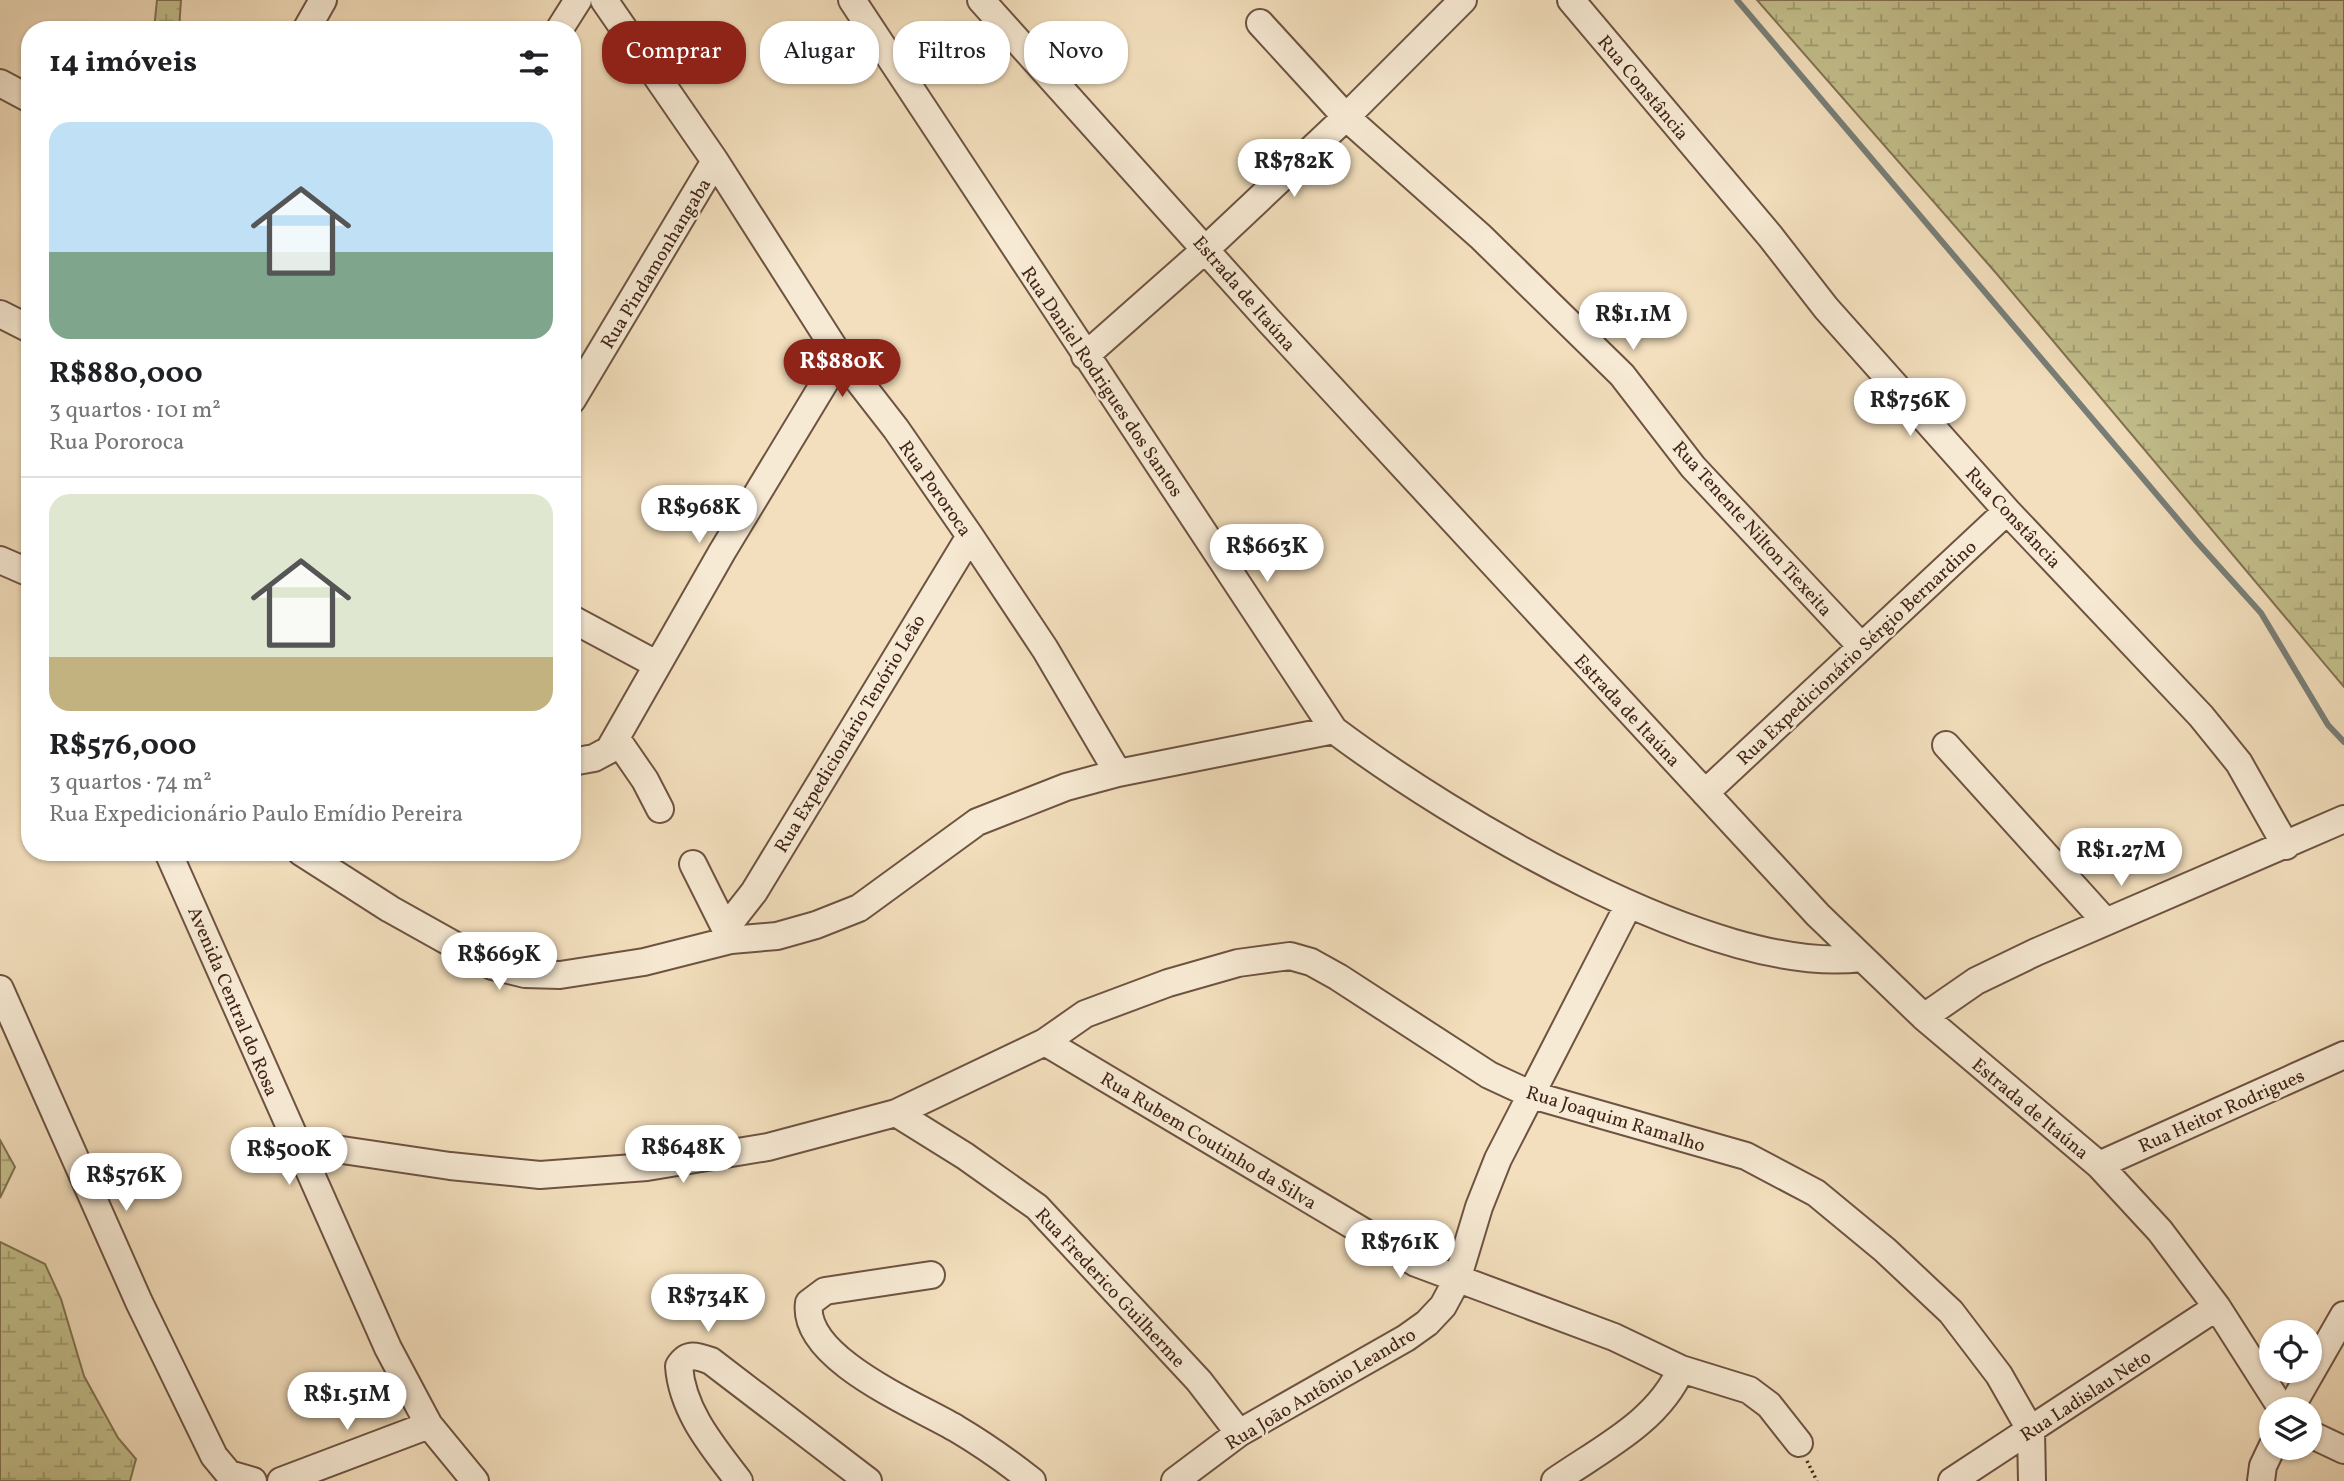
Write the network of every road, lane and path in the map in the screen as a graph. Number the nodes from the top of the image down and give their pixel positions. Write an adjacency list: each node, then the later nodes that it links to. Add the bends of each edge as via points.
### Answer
1 (323, 0): 8 (street)
2 (578, 0): 9 (street)
3 (604, 0): 14 (street, Rua Pororoca)
4 (852, 0): 18 (street, Rua Daniel Rodrigues dos Santos)
5 (981, 0): 15 (street, Estrada de Itaúna)
6 (1463, 0): 13 (street)
7 (1571, 0): 21 (street, Rua Constância, via 1826,308)
8 (311, 21)
9 (565, 21)
10 (1260, 23): 13 (street, Rua Tenente Nilton Tiexeita)
11 (0, 83): 12 (street)
12 (21, 94)
13 (1346, 117): 15 (street); 26 (street, Rua Tenente Nilton Tiexeita, via 1481,237 1622,374 1693,467)
14 (715, 162): 19 (street, Rua Pororoca); 20 (street, Rua Pindamonhangaba)
15 (1206, 249): 18 (street); 33 (street, Estrada de Itaúna)
16 (0, 314): 17 (street)
17 (21, 324)
18 (1085, 356): 28 (street, Rua Daniel Rodrigues dos Santos)
19 (840, 357): 22 (street, Rua Pororoca); 27 (street)
20 (581, 385)
21 (2007, 511): 26 (street, Rua Expedicionário Sérgio Bernardino); 36 (street, Rua Constância, via 2201,716 2239,763)
22 (970, 536): 32 (street, Rua Pororoca, via 1045,649); 42 (street, Rua Expedicionário Tenório Leão)
23 (0, 560): 24 (street)
24 (21, 569)
25 (581, 624): 27 (street)
26 (1860, 645): 33 (street, Rua Expedicionário Sérgio Bernardino)
27 (656, 664): 29 (street)
28 (1334, 730): 32 (street); 40 (street, Rua Daniel Rodrigues dos Santos, via 1464,815)
29 (616, 738): 31 (street, via 608,750); 34 (street)
30 (1947, 745): 41 (street)
31 (581, 760)
32 (1118, 773): 42 (street, via 1066,787 978,822 859,908 777,936)
33 (1705, 793): 43 (street, Estrada de Itaúna)
34 (660, 809)
35 (2344, 819): 36 (street, via 2316,828)
36 (2286, 846): 41 (street)
37 (173, 861): 50 (street, Avenida Central do Rosa)
38 (315, 861): 42 (street, via 492,966 524,974 560,975 644,962)
39 (693, 864): 42 (street)
40 (1629, 904): 43 (street, Rua Daniel Rodrigues dos Santos, via 1780,956 1839,961); 48 (street, Rua João Antônio Leandro)
41 (2105, 921): 45 (street, via 1976,981)
42 (728, 935)
43 (1861, 958): 45 (street, Estrada de Itaúna)
44 (0, 989): 66 (street, via 139,1302 214,1456 229,1474)
45 (1924, 1017): 51 (street, Estrada de Itaúna)
46 (1045, 1042): 48 (street, Rua Joaquim Ramalho, via 1085,1014 1168,983 1238,963 1290,956 1338,977 1489,1075); 49 (street, Rua Joaquim Ramalho); 53 (street, Rua Rubem Coutinho da Silva, via 1416,1262)
47 (2344, 1055): 51 (street, Rua Heitor Rodrigues)
48 (1532, 1095): 53 (street, Rua João Antônio Leandro, via 1498,1159); 60 (street, Rua Joaquim Ramalho, via 1746,1156 1816,1193 1951,1312 1999,1375)
49 (896, 1113): 50 (street, Rua Joaquim Ramalho, via 768,1147 647,1167 540,1175); 61 (street, Rua Frederico Guilherme, via 1037,1208 1199,1381)
50 (295, 1143): 59 (street, Avenida Central do Rosa, via 388,1348)
51 (2099, 1165): 54 (street, Estrada de Itaúna, via 2160,1231)
52 (931, 1275): 71 (street, via 825,1291 809,1303 813,1329 846,1363 894,1397 995,1452)
53 (1457, 1280): 56 (street, Rua Rubem Coutinho da Silva, via 1614,1337); 61 (street, Rua João Antônio Leandro, via 1427,1323)
54 (2217, 1307): 57 (street, Estrada de Itaúna); 60 (street, Rua Ladislau Neto)
55 (2344, 1315): 58 (street)
56 (1681, 1369): 63 (street, Rua Rubem Coutinho da Silva, via 1749,1390 1769,1405); 73 (street, via 1673,1388 1645,1418)
57 (2274, 1397)
58 (2297, 1397)
59 (429, 1425): 67 (street); 68 (street, Avenida Central do Rosa)
60 (2031, 1431): 74 (street, Rua Ladislau Neto); 75 (street, Rua Joaquim Ramalho)
61 (1239, 1433): 72 (street, Rua João Antônio Leandro)
62 (2322, 1440): 64 (street)
63 (1799, 1443)
64 (2344, 1450)
65 (2266, 1460): 76 (street)
66 (253, 1481)
67 (281, 1481)
68 (475, 1481)
69 (740, 1481): 70 (street, via 706,1439 683,1392 679,1366 688,1356 711,1361)
70 (868, 1481)
71 (1032, 1481)
72 (1175, 1481)
73 (1555, 1481)
74 (1951, 1481)
75 (2032, 1481)
76 (2261, 1481)

